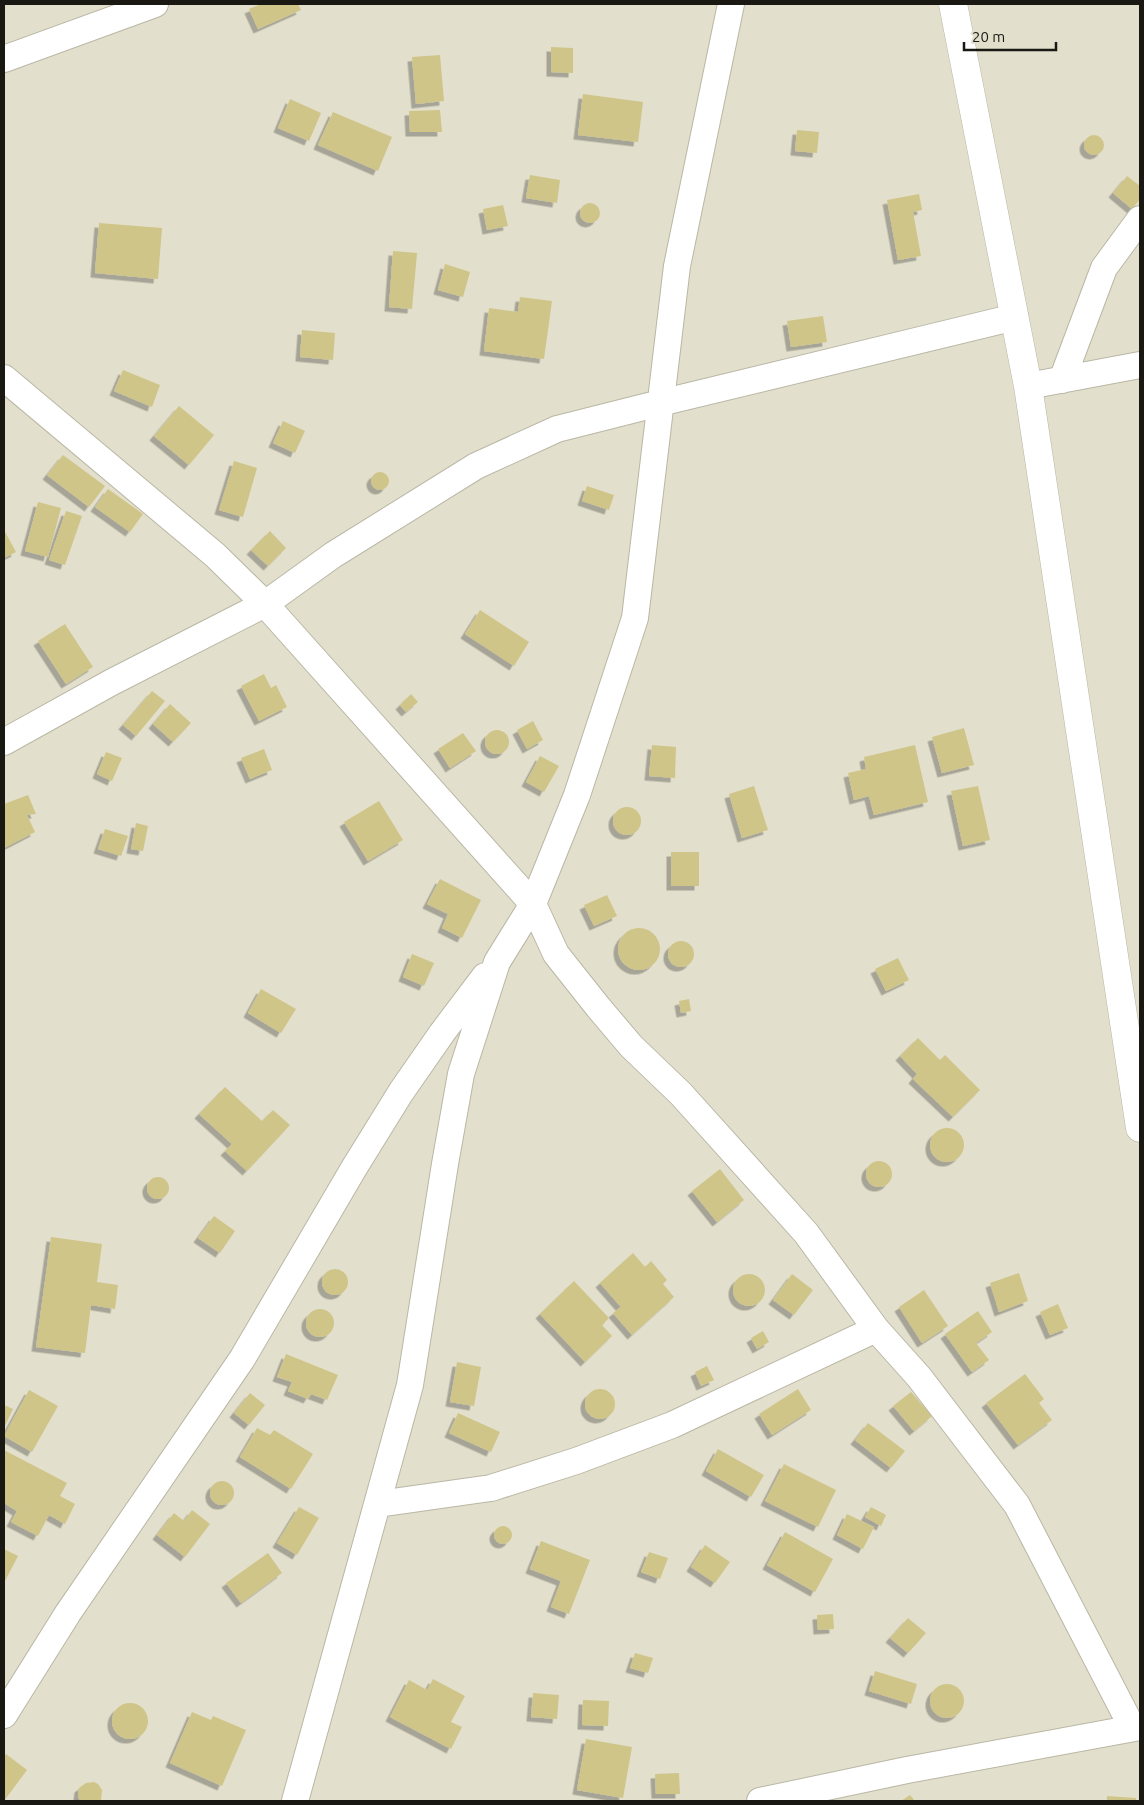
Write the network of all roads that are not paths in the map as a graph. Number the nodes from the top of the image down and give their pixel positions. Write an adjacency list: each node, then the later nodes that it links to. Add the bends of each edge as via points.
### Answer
1 (155, 4): 4 (street)
2 (731, 4): 11 (street, via 677,266)
3 (953, 4): 6 (street)
4 (4, 59)
5 (1140, 220): 9 (street, via 1104,268)
6 (1015, 317): 10 (street); 11 (street)
7 (1140, 365): 9 (street)
8 (4, 378): 12 (street, via 215,555)
9 (1062, 380): 10 (street)
10 (1028, 386): 16 (street)
11 (660, 403): 12 (street, via 558,429 476,466 333,555); 14 (street, via 635,618 577,795)
12 (265, 604): 13 (street, via 112,682); 14 (street)
13 (4, 742)
14 (533, 904): 15 (street); 17 (street, via 556,954 598,1007 806,1233)
15 (497, 962): 18 (street, via 461,1074 410,1385); 19 (street, via 401,1092 242,1359 68,1613)
16 (1140, 1128)
17 (876, 1328): 18 (street, via 672,1425 576,1461 491,1488); 20 (street, via 919,1377 1017,1505)
18 (378, 1504): 21 (street)
19 (4, 1715)
20 (1136, 1727): 22 (street)
21 (295, 1801)
22 (760, 1801)

